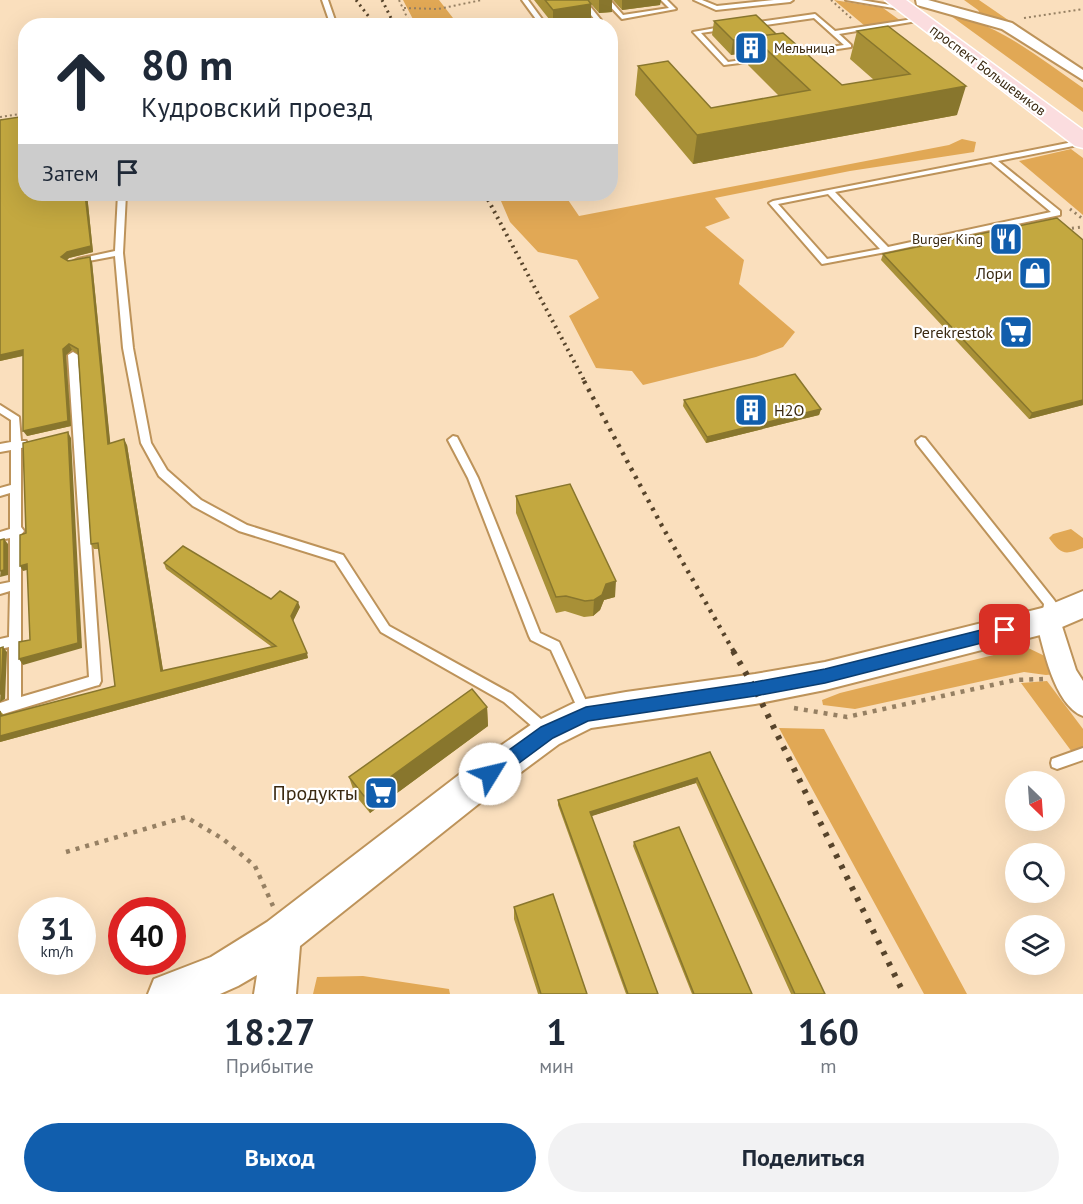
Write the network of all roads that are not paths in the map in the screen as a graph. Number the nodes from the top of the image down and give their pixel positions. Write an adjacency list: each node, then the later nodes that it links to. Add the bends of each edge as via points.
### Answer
1 (325, 0): 12 (lane)
2 (525, 0): 13 (lane)
3 (582, 0): 14 (lane)
4 (607, 0): 5 (lane, via 622,17 673,9)
5 (663, 0)
6 (697, 0): 10 (lane, via 716,8)
7 (787, 0): 9 (lane)
8 (849, 0): 11 (lane)
9 (773, 1): 10 (lane)
10 (758, 2)
11 (911, 6): 17 (lane, via 864,28); 18 (main road, проспект Большевиков); 21 (street, via 1007,26)
12 (331, 18)
13 (538, 18)
14 (597, 18)
15 (744, 26): 17 (lane, via 815,16)
16 (732, 27): 20 (lane, via 696,32 726,64)
17 (834, 33): 19 (lane, via 849,46)
18 (977, 52): 22 (main road, проспект Большевиков); 23 (main road, проспект Большевиков)
19 (782, 56)
20 (771, 57)
21 (1083, 75)
22 (1083, 121)
23 (1083, 141): 24 (lane)
24 (992, 159): 25 (lane); 27 (lane, via 1057,213)
25 (830, 191): 27 (lane); 27 (lane, via 773,203 825,262)
26 (122, 201): 28 (lane)
27 (886, 249)
28 (119, 253): 29 (lane); 51 (lane, via 128,348 141,423 146,443 163,473 197,503 243,528 339,558 385,629 508,698)
29 (70, 262)
30 (73, 356): 47 (lane, via 73,432 95,681)
31 (0, 408): 35 (lane, via 16,419)
32 (37, 440): 35 (lane)
33 (453, 440): 50 (lane, via 473,478 535,636 555,646)
34 (921, 441): 44 (lane, via 1050,603)
35 (16, 445): 36 (lane); 37 (lane)
36 (0, 448)
37 (16, 488): 38 (lane); 39 (lane)
38 (0, 492)
39 (17, 532): 40 (lane); 41 (lane)
40 (0, 536)
41 (15, 585): 42 (lane); 45 (lane)
42 (0, 589)
43 (1083, 604): 44 (street)
44 (1048, 620): 48 (street, via 1064,674); 50 (street, via 825,676)
45 (15, 640): 46 (lane); 47 (lane)
46 (0, 644)
47 (15, 704): 49 (lane)
48 (1083, 704)
49 (0, 709)
50 (586, 714): 51 (street)
51 (547, 733): 54 (street)
52 (1083, 754): 53 (lane)
53 (1057, 763)
54 (281, 936): 55 (street, via 224,972); 56 (street)
55 (169, 994)
56 (274, 994)

